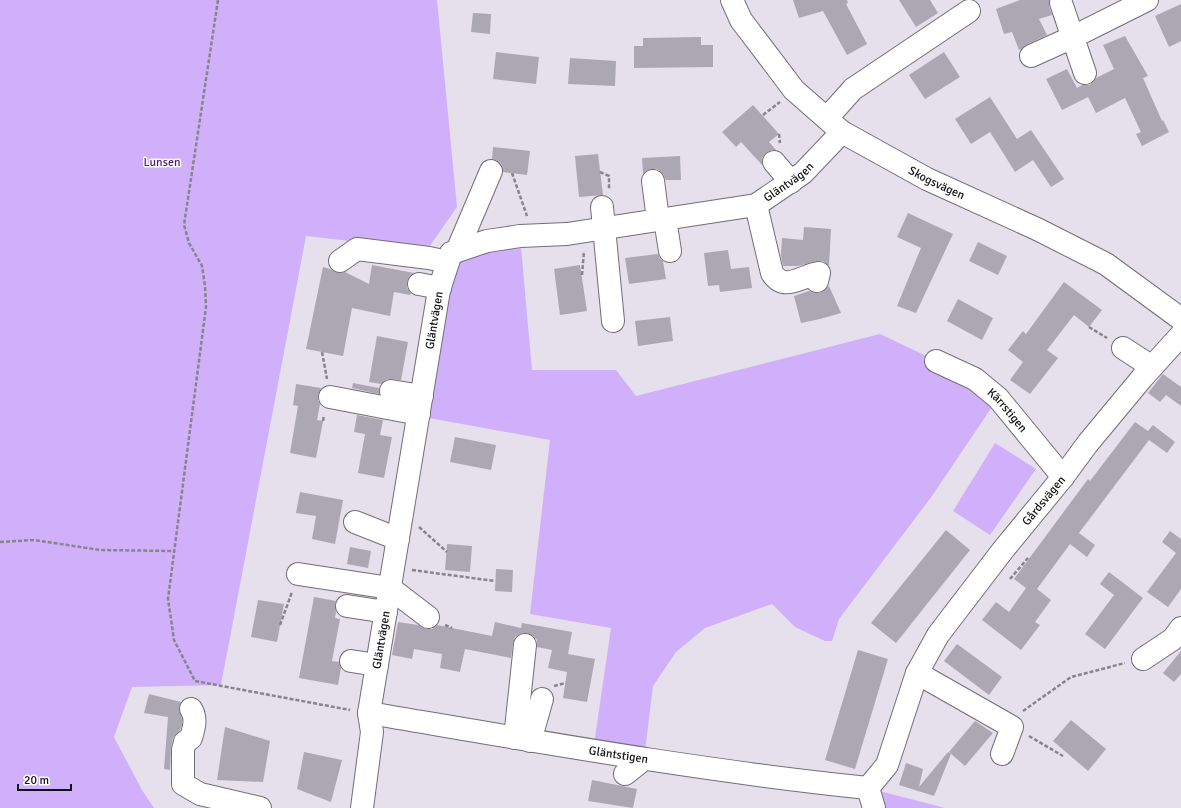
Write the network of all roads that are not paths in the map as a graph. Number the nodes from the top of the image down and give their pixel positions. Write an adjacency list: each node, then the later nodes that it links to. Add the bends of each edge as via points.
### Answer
1 (732, 0): 8 (street, Skogsvägen, via 741,20 794,90)
2 (1147, 0): 5 (street)
3 (1062, 3): 5 (street)
4 (969, 11): 8 (street, Gläntvägen, via 853,89)
5 (1073, 37): 6 (street); 7 (street)
6 (1031, 56)
7 (1085, 73)
8 (834, 125): 12 (street, Gläntvägen, via 804,173); 21 (street, Skogsvägen, via 927,179 1106,264)
9 (774, 162): 12 (street)
10 (501, 172): 18 (street)
11 (653, 181): 15 (street)
12 (791, 182): 13 (street, Gläntvägen)
13 (756, 205): 15 (street, Gläntvägen); 20 (street, via 770,247 772,273 784,290 819,273)
14 (602, 207): 16 (street)
15 (662, 220): 16 (street, Gläntvägen); 17 (street)
16 (605, 228): 18 (street, Gläntvägen, via 580,240 520,236 487,241); 22 (street)
17 (670, 251)
18 (452, 257): 19 (street, via 429,258 357,249); 29 (street, Gläntvägen, via 430,286)
19 (340, 261)
20 (817, 281)
21 (1181, 320)
22 (613, 321)
23 (1181, 335): 26 (street, Gårdsvägen)
24 (1123, 348): 26 (street)
25 (936, 361): 31 (street, Kärrstigen, via 975,379 998,398)
26 (1152, 367): 31 (street, Gårdsvägen)
27 (391, 391): 29 (street)
28 (330, 397): 29 (street)
29 (419, 412): 30 (street); 33 (street, Gläntvägen)
30 (392, 423)
31 (1063, 477): 44 (street, Gårdsvägen, via 938,635)
32 (356, 522): 33 (street)
33 (405, 528): 35 (street, Gläntvägen)
34 (298, 574): 35 (street)
35 (392, 577): 37 (street, Gläntvägen); 38 (street)
36 (347, 606): 37 (street)
37 (386, 612): 43 (street, Gläntvägen)
38 (428, 617)
39 (1181, 628): 41 (street, via 1173,639)
40 (525, 645): 48 (street)
41 (1143, 659)
42 (351, 661): 43 (street)
43 (377, 665): 47 (street, Gläntvägen)
44 (917, 673): 49 (street, via 1012,727); 52 (street, Gårdsvägen, via 887,765)
45 (542, 699): 48 (street)
46 (191, 708): 53 (street, via 194,714 194,729 183,750 183,784 200,794)
47 (369, 713): 48 (street, Gläntstigen); 54 (street, Gläntvägen, via 372,732)
48 (522, 739): 50 (street, Gläntstigen)
49 (1002, 754)
50 (644, 759): 51 (street); 52 (street, Gläntstigen, via 789,780)
51 (625, 774)
52 (871, 798)
53 (260, 808)
54 (362, 808)

